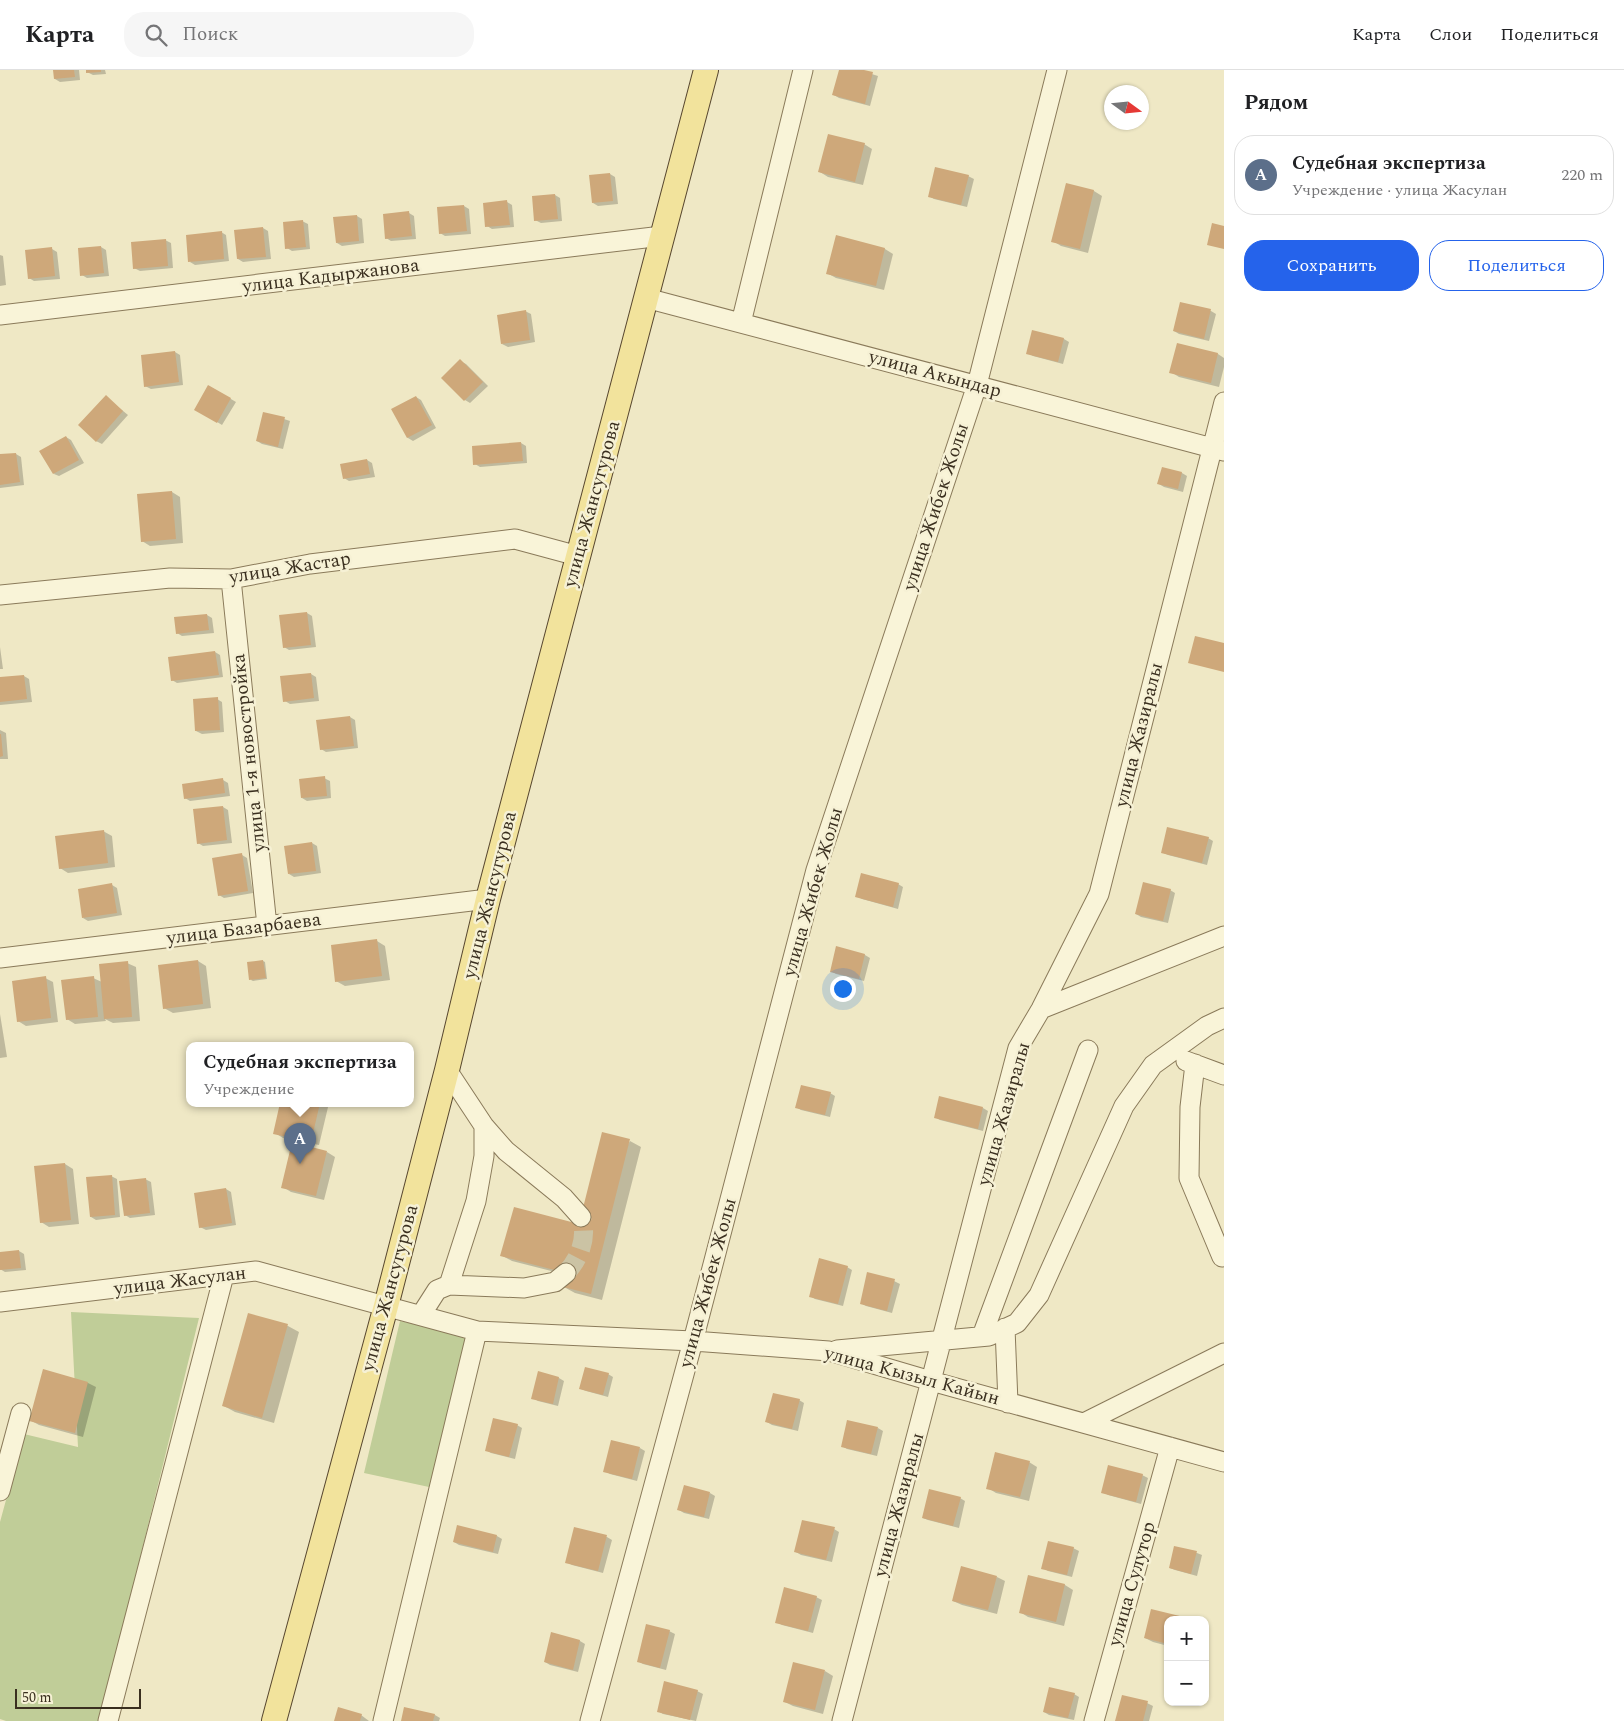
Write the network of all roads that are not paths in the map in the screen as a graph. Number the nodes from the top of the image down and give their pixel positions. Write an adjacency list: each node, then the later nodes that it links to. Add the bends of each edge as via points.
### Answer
1 (706, 70): 4 (main road, улица Жансугурова)
2 (803, 70): 7 (street)
3 (1057, 70): 8 (street, улица Жибек Жолы)
4 (662, 236): 5 (main road, улица Жансугурова); 6 (street, улица Кадыржанова)
5 (646, 298): 7 (street, улица Акындар); 11 (main road, улица Жансугурова)
6 (0, 315)
7 (741, 323): 8 (street, улица Акындар)
8 (977, 385): 10 (street, улица Акындар); 38 (street, улица Жибек Жолы, via 816,870)
9 (1224, 402): 10 (street, улица Жазиралы)
10 (1218, 449): 18 (street, улица Жазиралы, via 1099,894)
11 (578, 556): 12 (street, улица Жастар, via 515,539 310,564); 14 (main road, улица Жансугурова)
12 (231, 579): 13 (street, улица Жастар, via 170,578); 15 (street, улица 1-я новостройка)
13 (0, 595)
14 (488, 900): 15 (street, улица Базарбаева); 23 (main road, улица Жансугурова)
15 (267, 926): 17 (street, улица Базарбаева)
16 (1224, 936): 18 (street)
17 (0, 958)
18 (1041, 1009): 37 (street, улица Жазиралы, via 1018,1048)
19 (1224, 1018): 21 (street)
20 (1088, 1050): 36 (street)
21 (1168, 1054): 22 (street); 34 (street, via 1153,1065 1124,1106 1038,1295 1017,1323)
22 (1195, 1064): 24 (street); 27 (street, via 1190,1107 1189,1178)
23 (446, 1070): 25 (street); 32 (main road, улица Жансугурова)
24 (1224, 1074)
25 (484, 1126): 26 (street, via 506,1151 564,1198); 30 (street, via 484,1156 476,1201)
26 (581, 1217)
27 (1222, 1256)
28 (566, 1272): 30 (street, via 555,1282 524,1288)
29 (224, 1275): 31 (street, улица Жасулан); 32 (street, улица Жасулан, via 256,1272); 48 (street)
30 (449, 1285): 33 (street, via 437,1290)
31 (0, 1302)
32 (386, 1306): 33 (street, улица Кызыл Кайын); 49 (main road, улица Жансугурова)
33 (421, 1315): 35 (street, улица Кызыл Кайын)
34 (1005, 1328): 36 (street); 42 (street)
35 (477, 1331): 38 (street, улица Кызыл Кайын); 50 (street)
36 (982, 1336): 37 (street)
37 (942, 1339): 39 (street); 41 (street, улица Жазиралы)
38 (693, 1341): 39 (street, улица Кызыл Кайын); 51 (street, улица Жибек Жолы)
39 (829, 1351): 41 (street, улица Кызыл Кайын)
40 (1224, 1353): 44 (street)
41 (931, 1381): 42 (street, улица Кызыл Кайын); 52 (street, улица Жазиралы)
42 (1008, 1402): 44 (street, улица Кызыл Кайын)
43 (21, 1413): 47 (street)
44 (1084, 1423): 45 (street, улица Кызыл Кайын)
45 (1170, 1447): 46 (street, улица Кызыл Кайын); 53 (street, улица Сулутор)
46 (1224, 1462)
47 (0, 1490)
48 (108, 1721)
49 (274, 1721)
50 (382, 1721)
51 (590, 1721)
52 (842, 1721)
53 (1094, 1721)

